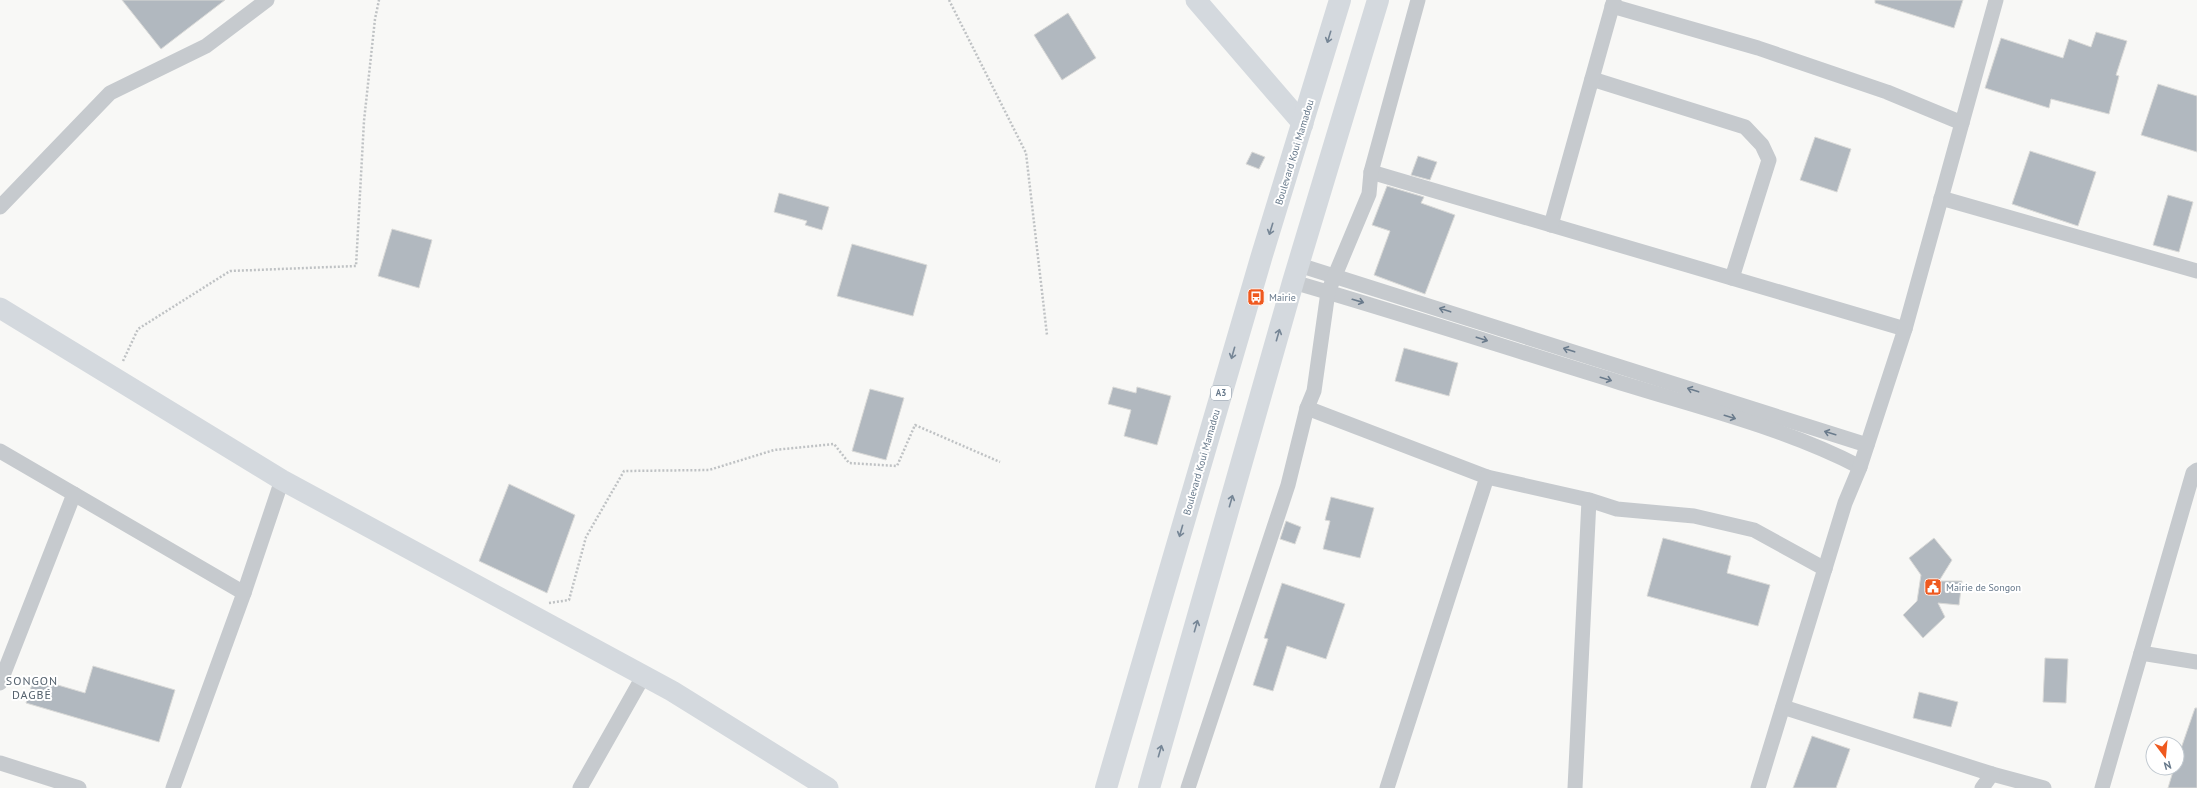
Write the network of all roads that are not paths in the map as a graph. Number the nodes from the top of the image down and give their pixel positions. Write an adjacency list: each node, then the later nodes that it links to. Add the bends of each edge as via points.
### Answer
1 (267, 0): 13 (street, via 206,46 110,93)
2 (1196, 0): 10 (street)
3 (1340, 0): 10 (main road, Boulevard Koui Mamadou / A3, one-way to 10)
4 (1378, 0): 16 (main road)
5 (1418, 0): 11 (street)
6 (1996, 0): 9 (street)
7 (1613, 3): 8 (street); 9 (street, via 1887,92)
8 (1592, 79): 14 (street); 18 (street, via 1746,128 1762,145 1769,160)
9 (1962, 123): 12 (street)
10 (1303, 124): 44 (main road, Boulevard Koui Mamadou / A3, one-way to 44, via 1251,292)
11 (1371, 172): 14 (street); 17 (street, via 1368,194)
12 (1941, 198): 15 (street); 21 (street)
13 (0, 207)
14 (1551, 224): 18 (street)
15 (2197, 272)
16 (1296, 274): 17 (street); 19 (street); 45 (main road, one-way to 16)
17 (1335, 276): 19 (street); 23 (street, one-way to 17)
18 (1732, 278): 21 (street)
19 (1328, 292): 22 (street, via 1314,391); 25 (street, one-way to 25, via 1784,434 1826,449)
20 (0, 308): 28 (street)
21 (1904, 329): 23 (street)
22 (1307, 408): 27 (street); 46 (street, via 1288,485)
23 (1867, 444): 25 (street)
24 (0, 451): 29 (street)
25 (1860, 467): 31 (street, via 1845,503)
26 (2197, 470): 33 (street, via 2193,473)
27 (1487, 477): 30 (street); 47 (street)
28 (282, 480): 32 (street); 35 (street)
29 (74, 494): 32 (street); 36 (street)
30 (1589, 500): 31 (street, via 1617,509 1694,516 1754,530); 48 (street)
31 (1825, 569): 37 (street)
32 (244, 593): 41 (street)
33 (2141, 653): 34 (street); 52 (street)
34 (2197, 662)
35 (644, 675): 42 (street); 43 (street)
36 (0, 683)
37 (1783, 707): 39 (street); 49 (street)
38 (0, 763): 40 (street)
39 (1992, 774): 50 (street); 51 (street)
40 (79, 788)
41 (173, 788)
42 (580, 788)
43 (828, 788)
44 (1106, 788)
45 (1149, 788)
46 (1188, 788)
47 (1387, 788)
48 (1575, 788)
49 (1758, 788)
50 (1982, 788)
51 (2044, 788)
52 (2102, 788)

